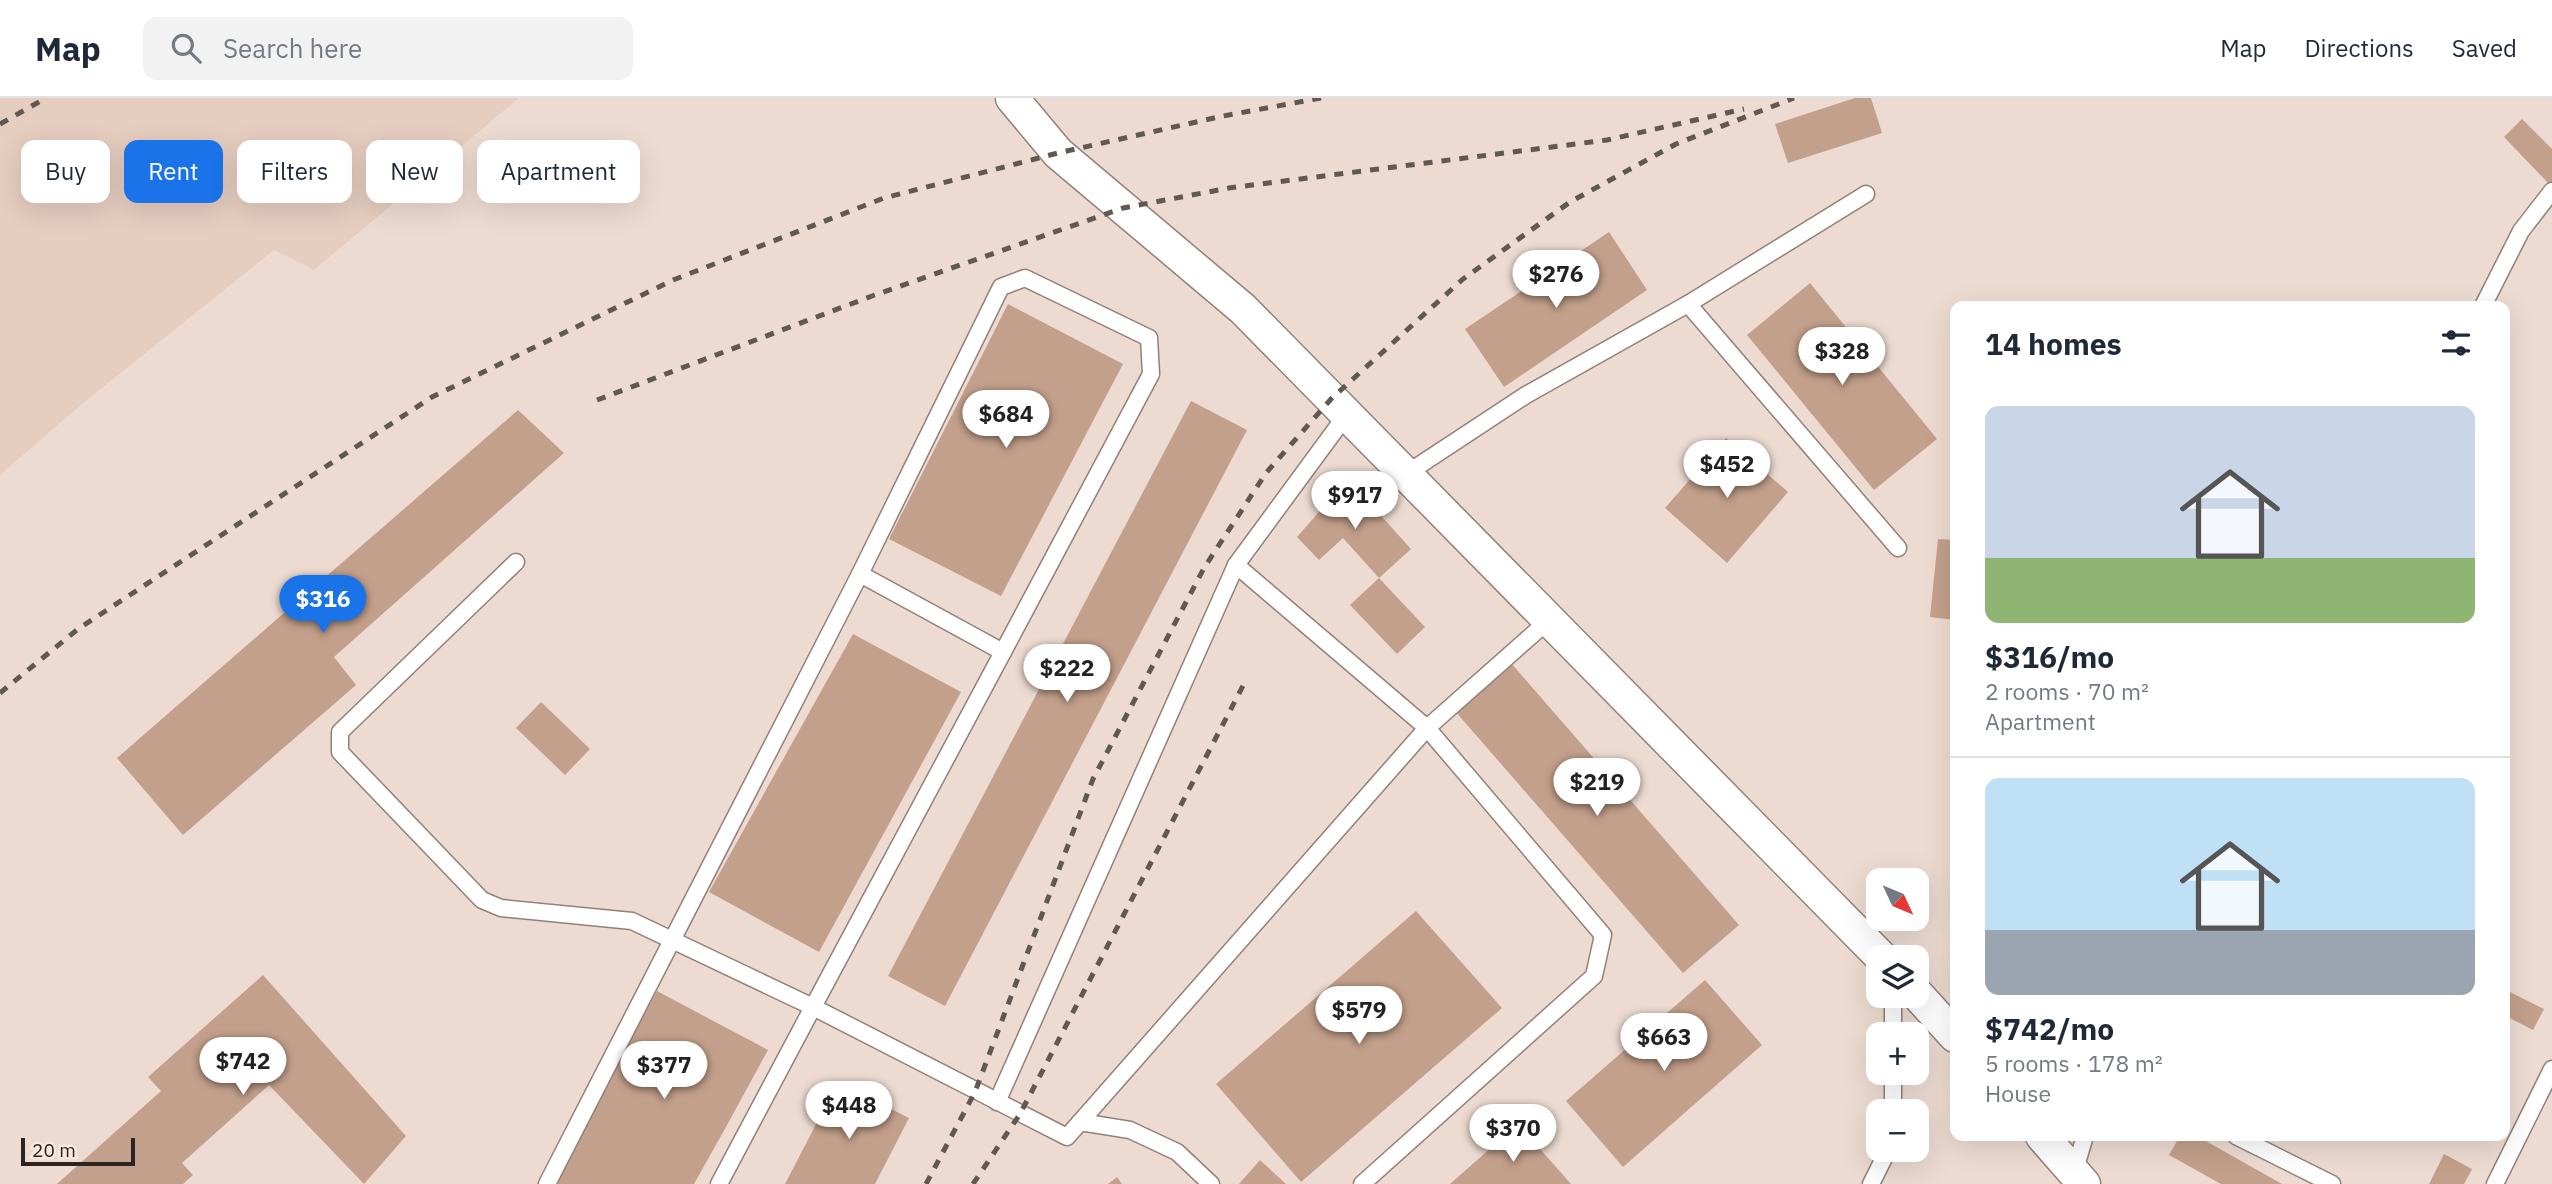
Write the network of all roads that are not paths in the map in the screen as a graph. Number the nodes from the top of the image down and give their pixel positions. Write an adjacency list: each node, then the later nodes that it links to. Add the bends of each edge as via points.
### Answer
1 (1012, 98): 6 (street, via 1058,153 1243,309)
2 (2552, 191): 4 (lane, via 2521,231)
3 (1866, 194): 5 (lane)
4 (2486, 301)
5 (1688, 304): 7 (lane, via 1526,395); 8 (lane)
6 (1347, 414): 7 (street); 10 (lane)
7 (1406, 474): 12 (street)
8 (1898, 548)
9 (516, 562): 15 (lane, via 340,732 340,752 482,900 501,908 632,921)
10 (1236, 565): 14 (lane); 21 (lane)
11 (860, 574): 13 (lane); 13 (lane, via 1001,288 1025,278 1149,338 1151,374); 15 (lane)
12 (1549, 620): 14 (lane); 16 (street)
13 (1003, 652): 17 (lane)
14 (1427, 728): 22 (lane); 31 (lane, via 1603,935 1594,976)
15 (672, 939): 17 (lane); 28 (lane)
16 (1869, 945)
17 (813, 1007): 21 (lane); 29 (lane)
18 (1929, 1007): 19 (street)
19 (1950, 1030)
20 (2552, 1069): 34 (lane)
21 (997, 1102): 22 (lane, via 1067,1137)
22 (1080, 1122): 30 (lane, via 1130,1130 1177,1152)
23 (2046, 1141): 27 (street)
24 (2084, 1141): 27 (lane)
25 (2246, 1141): 33 (lane)
26 (1882, 1162): 32 (lane)
27 (2076, 1180)
28 (547, 1184)
29 (719, 1184)
30 (1211, 1184)
31 (1362, 1184)
32 (1871, 1184)
33 (2332, 1184)
34 (2495, 1184)

